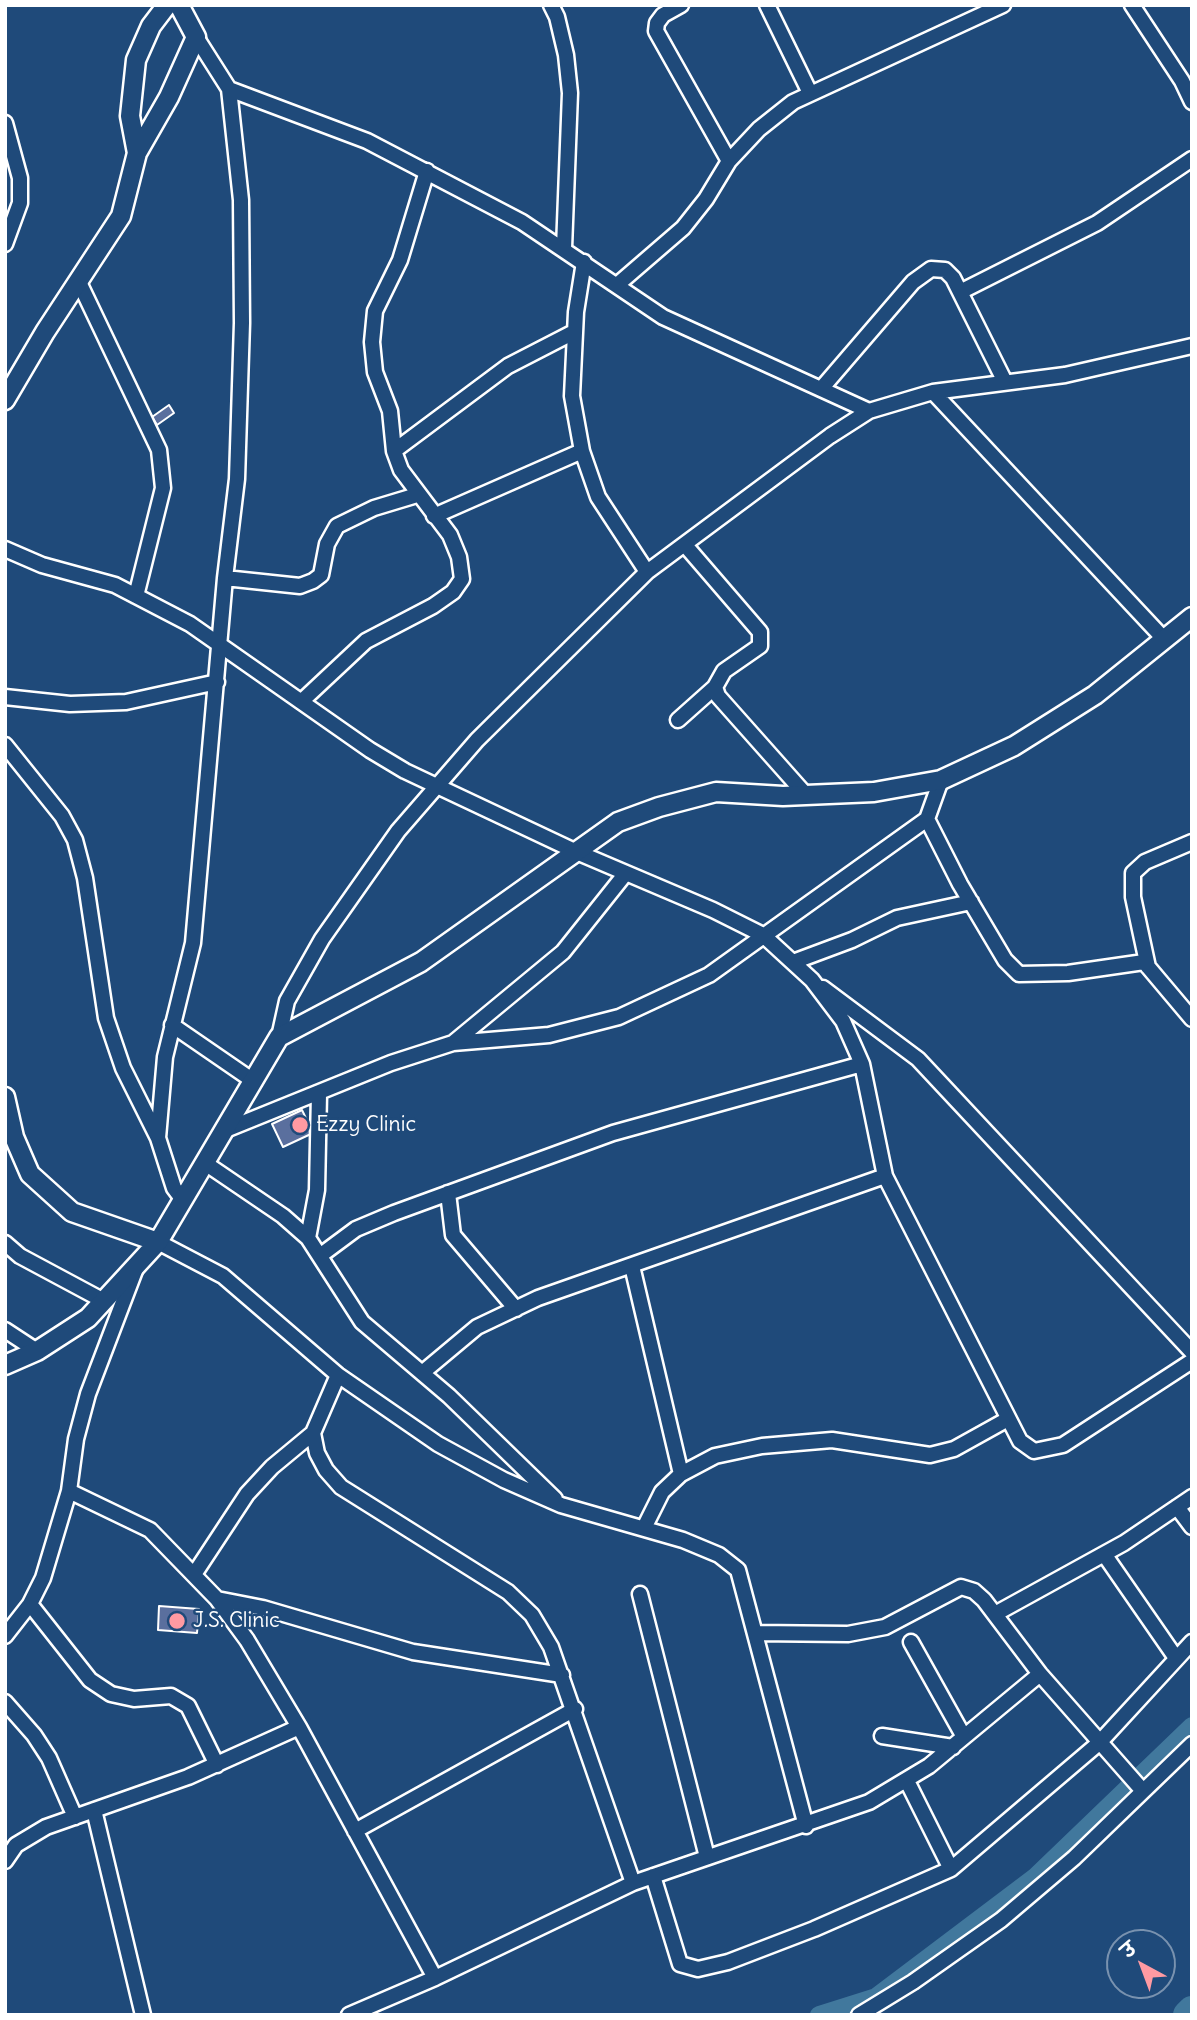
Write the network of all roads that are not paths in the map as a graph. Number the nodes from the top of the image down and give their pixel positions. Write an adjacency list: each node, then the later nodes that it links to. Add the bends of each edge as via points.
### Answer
1 (167, 5): 13 (street, via 151,26 136,60 130,116)
2 (179, 5): 8 (street)
3 (551, 5): 19 (street, via 566,55 570,93)
4 (681, 5): 16 (street, via 663,15 656,31)
5 (766, 5): 10 (street)
6 (1003, 5): 10 (street)
7 (1132, 5): 11 (street)
8 (196, 37): 9 (street); 13 (street)
9 (229, 89): 17 (street, via 367,141); 38 (street, via 241,200 242,323 237,479)
10 (810, 93): 16 (street, via 759,129)
11 (1192, 103)
12 (5, 122): 14 (street)
13 (137, 153): 21 (street, via 121,216)
14 (9, 155): 18 (street, via 20,178 20,203)
15 (1192, 159): 23 (street, via 1097,223)
16 (729, 160): 22 (street, via 683,228)
17 (427, 172): 19 (street); 31 (street, via 401,260 375,311 375,372 390,411)
18 (5, 244)
19 (564, 248): 20 (street)
20 (584, 262): 22 (street); 24 (street)
21 (78, 280): 29 (street); 39 (street, via 159,450 163,488)
22 (617, 285): 27 (street, via 663,317)
23 (960, 292): 26 (street); 27 (street, via 945,270 931,269 921,275)
24 (574, 332): 31 (street, via 508,366); 32 (street, via 572,396)
25 (1192, 346): 26 (street, via 1065,375)
26 (1005, 382): 28 (street)
27 (821, 389): 30 (street)
28 (933, 391): 30 (street); 41 (street)
29 (5, 400)
30 (869, 411): 35 (street)
31 (394, 451): 33 (street)
32 (582, 452): 34 (street); 37 (street, via 598,496)
33 (417, 495): 34 (street); 38 (street, via 337,526 327,544 321,575 313,581 300,586)
34 (434, 516): 46 (street, via 450,535 458,557 462,579 453,592 366,641)
35 (685, 545): 37 (street); 44 (street, via 760,632 760,646 724,671)
36 (5, 549): 39 (street)
37 (647, 572): 50 (street)
38 (225, 578): 42 (street)
39 (136, 596): 42 (street, via 190,624)
40 (1192, 617): 41 (street)
41 (1165, 640): 49 (street, via 1095,695 1014,746)
42 (220, 646): 43 (street); 46 (street)
43 (217, 682): 45 (street, via 126,702 70,704); 62 (street, via 193,943)
44 (715, 687): 47 (street); 51 (street, via 718,696)
45 (5, 697)
46 (303, 700): 50 (street, via 370,750)
47 (678, 720)
48 (5, 745): 70 (street, via 62,816 75,840 106,1018 123,1068)
49 (941, 780): 51 (street, via 874,792); 52 (street)
50 (437, 785): 54 (street); 63 (street, via 398,831 322,939 287,1001)
51 (806, 795): 54 (street, via 716,793 659,807 618,822)
52 (927, 819): 56 (street); 57 (street)
53 (1192, 842): 59 (street, via 1145,862 1133,873 1133,897)
54 (579, 853): 55 (street); 63 (street, via 421,962)
55 (626, 873): 57 (street); 64 (street, via 563,952)
56 (971, 902): 58 (street, via 897,918); 59 (street, via 1005,960 1019,974 1068,973 1144,962)
57 (763, 935): 58 (street); 64 (street, via 709,975 619,1017 549,1035)
58 (793, 962): 60 (street)
59 (1148, 967): 61 (street)
60 (812, 980): 65 (street, via 843,1021); 85 (street, via 918,1059)
61 (1192, 1019)
62 (172, 1025): 66 (street); 70 (street)
63 (279, 1037): 66 (street)
64 (453, 1043): 67 (street)
65 (862, 1064): 72 (street); 73 (street, via 613,1133)
66 (252, 1080): 69 (street)
67 (319, 1094): 69 (street); 75 (street, via 317,1189)
68 (5, 1097): 76 (street, via 14,1137 30,1174 72,1212)
69 (223, 1132): 71 (street)
70 (158, 1138): 74 (street, via 174,1188)
71 (205, 1163): 74 (street); 75 (street)
72 (885, 1176): 80 (street); 90 (street)
73 (448, 1193): 78 (street, via 356,1229); 82 (street, via 453,1235)
74 (183, 1200): 76 (street)
75 (308, 1238): 78 (street)
76 (158, 1242): 79 (street); 89 (street, via 223,1276)
77 (5, 1243): 81 (street, via 20,1256)
78 (321, 1255): 88 (street, via 362,1322)
79 (138, 1264): 81 (street); 93 (street, via 88,1394)
80 (632, 1266): 82 (street); 92 (street)
81 (104, 1301): 84 (street, via 88,1318)
82 (516, 1309): 88 (street, via 477,1327)
83 (5, 1331): 84 (street)
84 (37, 1351): 87 (street)
85 (1192, 1352)
86 (1192, 1361): 90 (street, via 1062,1445 1034,1451 1020,1441)
87 (5, 1365)
88 (422, 1373): 95 (street)
89 (338, 1375): 91 (street); 95 (street, via 438,1444)
90 (1008, 1419): 92 (street, via 954,1449 930,1455 832,1440 762,1446 715,1456)
91 (313, 1433): 100 (street, via 247,1494); 111 (street, via 317,1453 341,1487 508,1592 532,1615)
92 (681, 1474): 98 (street, via 663,1492)
93 (69, 1491): 100 (street, via 150,1530); 103 (street, via 43,1578)
94 (1192, 1497): 96 (street)
95 (561, 1505): 98 (street)
96 (1177, 1507): 97 (street); 99 (street)
97 (1192, 1527)
98 (644, 1528): 105 (street, via 719,1555 738,1570)
99 (1104, 1554): 104 (street); 109 (street)
100 (195, 1573): 102 (street)
101 (640, 1594): 126 (street)
102 (217, 1599): 111 (street, via 413,1652); 114 (street)
103 (30, 1604): 106 (street); 119 (street, via 90,1680 111,1694 134,1699 171,1696 188,1706)
104 (995, 1614): 105 (street, via 974,1591 961,1587 885,1627 848,1634); 110 (street)
105 (755, 1633): 124 (street)
106 (5, 1636)
107 (911, 1642): 116 (street)
108 (1192, 1642): 109 (street)
109 (1176, 1658): 117 (street)
110 (1040, 1674): 116 (street); 117 (street)
111 (562, 1675): 113 (street)
112 (5, 1702): 123 (street, via 49,1758)
113 (575, 1709): 125 (street); 130 (street)
114 (299, 1727): 119 (street); 125 (street)
115 (882, 1736): 116 (street)
116 (959, 1742): 120 (street)
117 (1099, 1744): 121 (street); 128 (street)
118 (1192, 1744): 121 (street)
119 (217, 1765): 122 (street)
120 (907, 1781): 124 (street, via 869,1802); 128 (street)
121 (1143, 1791): 134 (street, via 1001,1920)
122 (94, 1810): 123 (street); 132 (street)
123 (75, 1817): 127 (street, via 16,1845)
124 (806, 1826): 126 (street)
125 (355, 1831): 131 (street)
126 (707, 1857): 129 (street)
127 (5, 1861)
128 (951, 1868): 129 (street, via 814,1929 698,1969 680,1964)
129 (653, 1876): 130 (street)
130 (633, 1883): 131 (street)
131 (435, 1978): 133 (street)
132 (143, 2015)
133 (349, 2015)
134 (859, 2015)

